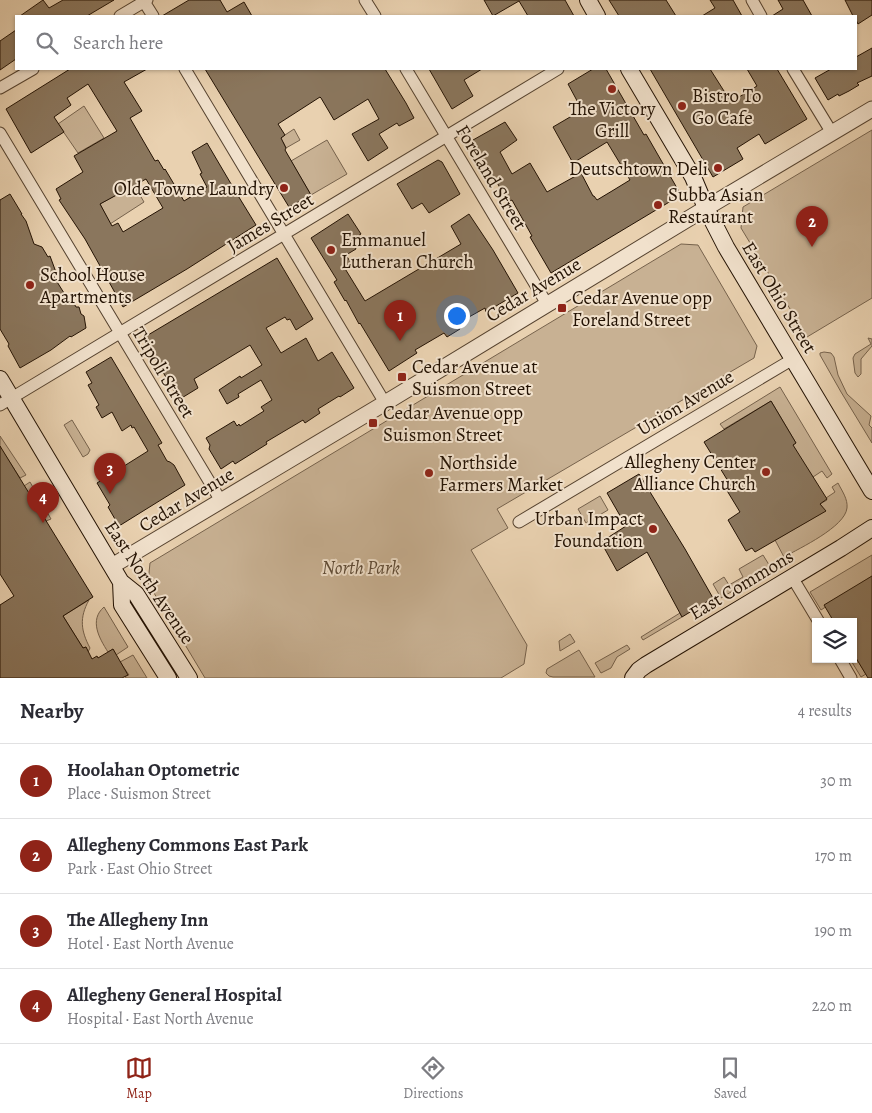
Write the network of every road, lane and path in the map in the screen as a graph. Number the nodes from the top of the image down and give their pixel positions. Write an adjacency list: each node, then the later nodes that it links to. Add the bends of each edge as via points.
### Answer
1 (145, 0): 5 (street); 6 (street)
2 (365, 0): 7 (street)
3 (588, 0): 8 (main road)
4 (752, 0): 9 (street)
5 (122, 15)
6 (152, 15)
7 (374, 15)
8 (596, 15)
9 (760, 15)
10 (30, 70): 16 (street)
11 (186, 70): 22 (street)
12 (407, 70): 20 (street, Foreland Street)
13 (556, 70): 20 (street, James Street)
14 (630, 70): 21 (main road, East Ohio Street, via 693,177)
15 (794, 70): 19 (street)
16 (0, 88)
17 (872, 109): 19 (street, Cedar Avenue)
18 (0, 133): 24 (street, Tripoli Street)
19 (832, 133): 21 (street, Cedar Avenue)
20 (447, 136): 22 (street, James Street); 23 (street, Foreland Street)
21 (706, 208): 23 (street, Cedar Avenue); 25 (main road, East Ohio Street)
22 (284, 234): 24 (street, James Street); 28 (street)
23 (547, 304): 28 (street, Cedar Avenue)
24 (120, 333): 27 (street, James Street); 30 (street, Tripoli Street)
25 (793, 359): 29 (main road, East Ohio Street); 31 (street, Union Avenue)
26 (0, 379): 27 (main road, East North Avenue)
27 (6, 402): 33 (main road, East North Avenue)
28 (385, 403): 30 (street, Cedar Avenue)
29 (872, 491)
30 (221, 501): 33 (street, Cedar Avenue)
31 (519, 522)
32 (872, 528): 34 (main road, East Commons)
33 (112, 566): 35 (main road, East North Avenue)
34 (792, 577): 36 (street); 40 (main road, East Commons, via 646,664)
35 (121, 582): 38 (main road, via 122,605); 39 (main road, East North Avenue, via 136,594)
36 (816, 618)
37 (842, 663): 41 (street)
38 (168, 678)
39 (189, 678)
40 (633, 678)
41 (851, 678)

